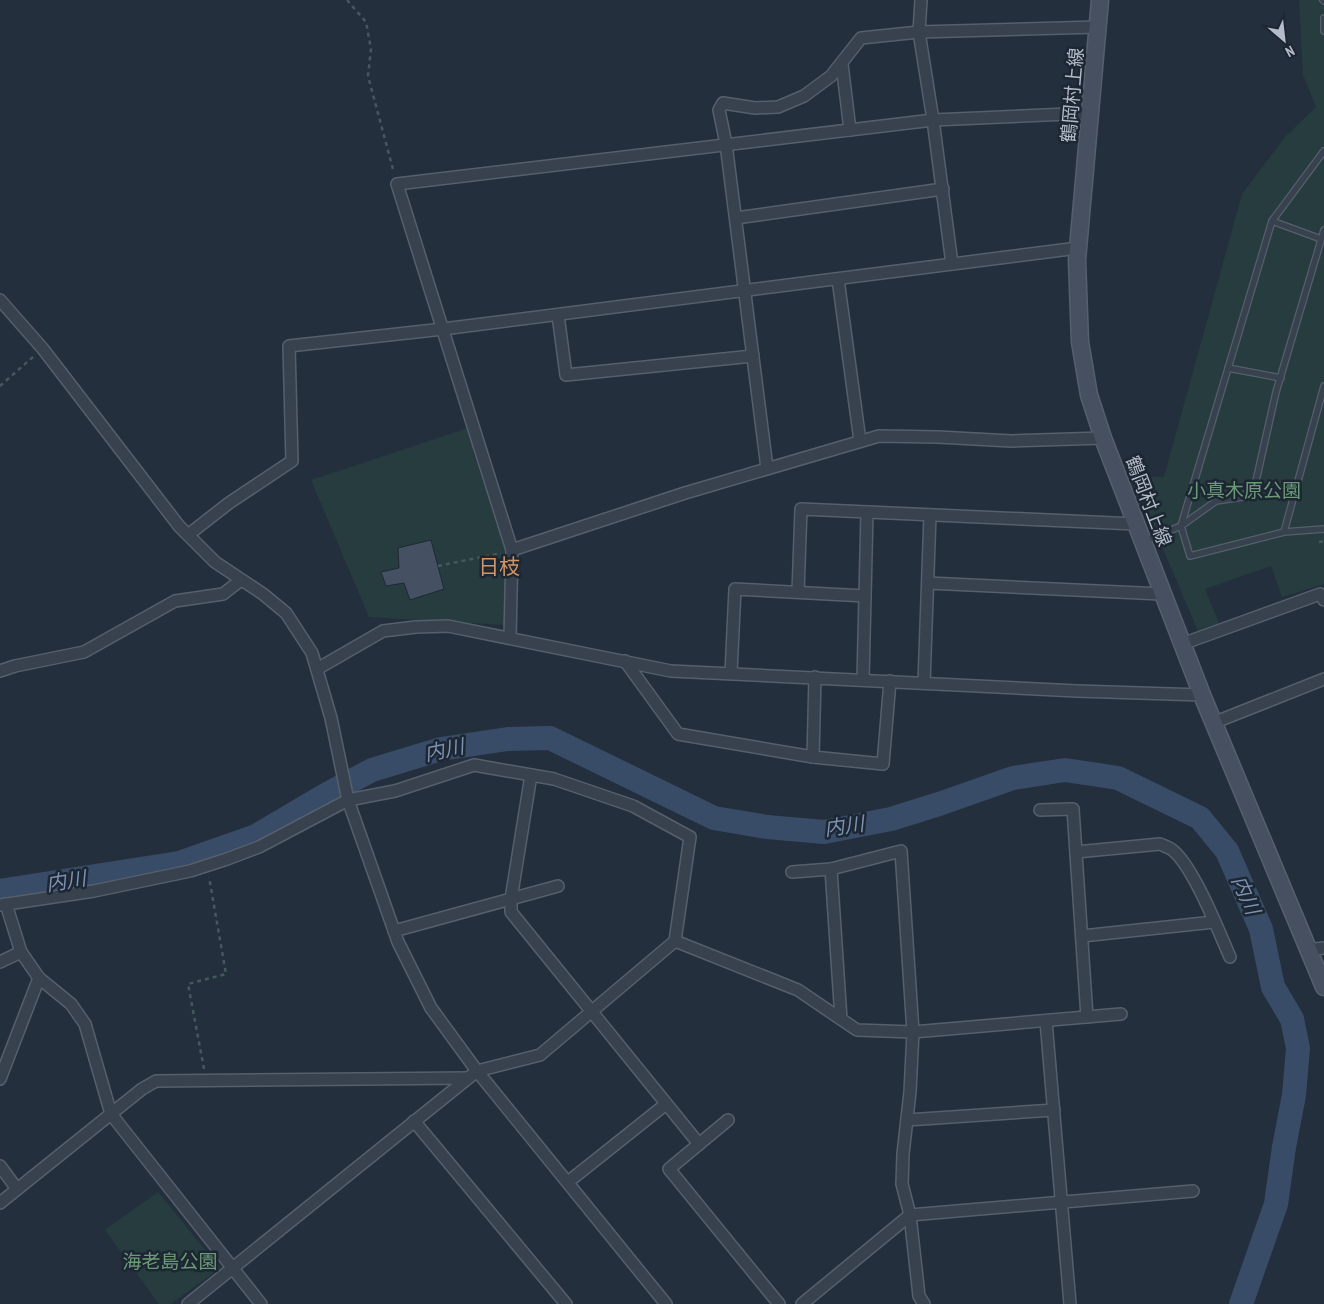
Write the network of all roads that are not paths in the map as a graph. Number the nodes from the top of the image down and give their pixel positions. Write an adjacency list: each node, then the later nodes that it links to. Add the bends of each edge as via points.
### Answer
1 (921, 0): 6 (street)
2 (1100, 0): 4 (main road, 鶴岡村上線)
3 (1324, 18): 5 (lane)
4 (1097, 27): 6 (street); 8 (main road, 鶴岡村上線)
5 (1324, 31)
6 (919, 32): 7 (street, via 861,38); 9 (street)
7 (842, 64): 10 (street); 11 (street, via 804,96 778,108 722,103 719,110)
8 (1090, 113): 9 (street); 18 (main road, 鶴岡村上線)
9 (933, 120): 10 (street); 13 (street)
10 (850, 130): 11 (street)
11 (726, 144): 14 (street); 24 (street, via 397,184)
12 (1324, 151): 15 (lane)
13 (943, 189): 14 (street); 19 (street)
14 (736, 218): 21 (street)
15 (1272, 221): 17 (lane); 26 (lane)
16 (1324, 230): 17 (lane)
17 (1321, 239): 27 (lane)
18 (1078, 248): 19 (street); 29 (main road, 鶴岡村上線, via 1080,342 1089,395)
19 (952, 264): 20 (street)
20 (838, 279): 21 (street); 30 (street)
21 (745, 291): 23 (street); 25 (street)
22 (0, 300): 38 (street, via 43,349)
23 (558, 315): 24 (street); 25 (street, via 566,375)
24 (443, 329): 38 (street, via 289,346 292,462 229,503); 40 (street)
25 (753, 356): 31 (street)
26 (1228, 368): 27 (lane); 35 (lane)
27 (1281, 378): 35 (lane, via 1256,481 1244,497 1216,501)
28 (1324, 386): 37 (lane)
29 (1103, 438): 30 (street, via 1011,441 879,436); 34 (main road, 鶴岡村上線)
30 (860, 441): 31 (street)
31 (767, 468): 40 (street)
32 (867, 512): 33 (street); 43 (street, via 801,509); 45 (street)
33 (930, 515): 34 (street); 42 (street)
34 (1136, 524): 39 (main road, 鶴岡村上線)
35 (1181, 526): 37 (lane, via 1190,556); 39 (lane)
36 (1324, 529): 37 (lane)
37 (1284, 532)
38 (188, 535): 41 (street, via 215,562)
39 (1143, 541): 44 (main road, 鶴岡村上線)
40 (512, 550): 47 (street)
41 (241, 580): 50 (street, via 286,613 312,653); 51 (street, via 223,594 175,601 84,652)
42 (928, 582): 44 (street); 57 (street)
43 (798, 592): 45 (street); 52 (street, via 735,588)
44 (1162, 594): 48 (main road, 鶴岡村上線)
45 (865, 596): 55 (street)
46 (1324, 600): 48 (street, via 1320,594)
47 (510, 638): 49 (street); 50 (street, via 448,626 416,626 383,632)
48 (1182, 644): 58 (main road, 鶴岡村上線)
49 (625, 661): 52 (street, via 671,671); 60 (street, via 678,734)
50 (317, 669): 62 (street)
51 (0, 671)
52 (731, 673): 53 (street)
53 (815, 678): 55 (street); 60 (street)
54 (1324, 679): 59 (street)
55 (863, 680): 56 (street)
56 (890, 682): 57 (street); 60 (street, via 883,764)
57 (924, 683): 58 (street)
58 (1202, 695): 59 (main road, 鶴岡村上線)
59 (1214, 723): 75 (main road, 鶴岡村上線)
60 (813, 757)
61 (532, 775): 62 (street, via 474,765 395,791); 68 (street); 73 (street, via 554,779 633,806 690,837)
62 (348, 800): 69 (street, via 258,847 207,866 94,891); 71 (street)
63 (1040, 810): 64 (street, via 1073,809)
64 (1076, 852): 70 (street, via 1160,844 1172,850 1205,900); 72 (street)
65 (831, 869): 66 (street); 84 (street); 86 (street, via 901,851)
66 (792, 872)
67 (558, 886): 68 (street)
68 (511, 899): 71 (street); 81 (street, via 511,912)
69 (3, 905): 76 (street)
70 (1214, 922): 72 (street); 77 (street)
71 (394, 930): 87 (street, via 431,1008)
72 (1082, 936): 83 (street)
73 (676, 941): 81 (street); 84 (street, via 798,990)
74 (1324, 948): 75 (street)
75 (1308, 950): 80 (main road, 鶴岡村上線)
76 (21, 952): 78 (street); 79 (street)
77 (1230, 957)
78 (0, 962)
79 (39, 978): 88 (street); 91 (street, via 71,1004 84,1024)
80 (1324, 987)
81 (592, 1011): 87 (street, via 540,1055); 89 (street)
82 (1121, 1014): 83 (street)
83 (1088, 1017): 85 (street)
84 (840, 1019): 86 (street, via 857,1030)
85 (1046, 1021): 86 (street); 90 (street)
86 (913, 1032): 93 (street)
87 (472, 1074): 91 (street, via 156,1082); 94 (street); 97 (street)
88 (0, 1079)
89 (666, 1104): 95 (street); 97 (street)
90 (1054, 1110): 93 (street); 100 (street)
91 (111, 1114): 98 (street); 103 (street)
92 (728, 1120): 95 (street)
93 (907, 1120): 102 (street, via 902,1184)
94 (414, 1121): 103 (street); 106 (street)
95 (699, 1144): 108 (street, via 669,1168)
96 (0, 1166): 98 (street)
97 (568, 1182): 107 (street)
98 (17, 1189): 101 (street)
99 (1193, 1190): 100 (street)
100 (1061, 1202): 102 (street); 111 (street)
101 (0, 1203)
102 (910, 1215): 109 (street); 110 (street, via 920,1296)
103 (232, 1269): 104 (street); 105 (street)
104 (188, 1304)
105 (260, 1304)
106 (566, 1304)
107 (666, 1304)
108 (779, 1304)
109 (802, 1304)
110 (924, 1304)
111 (1070, 1304)

